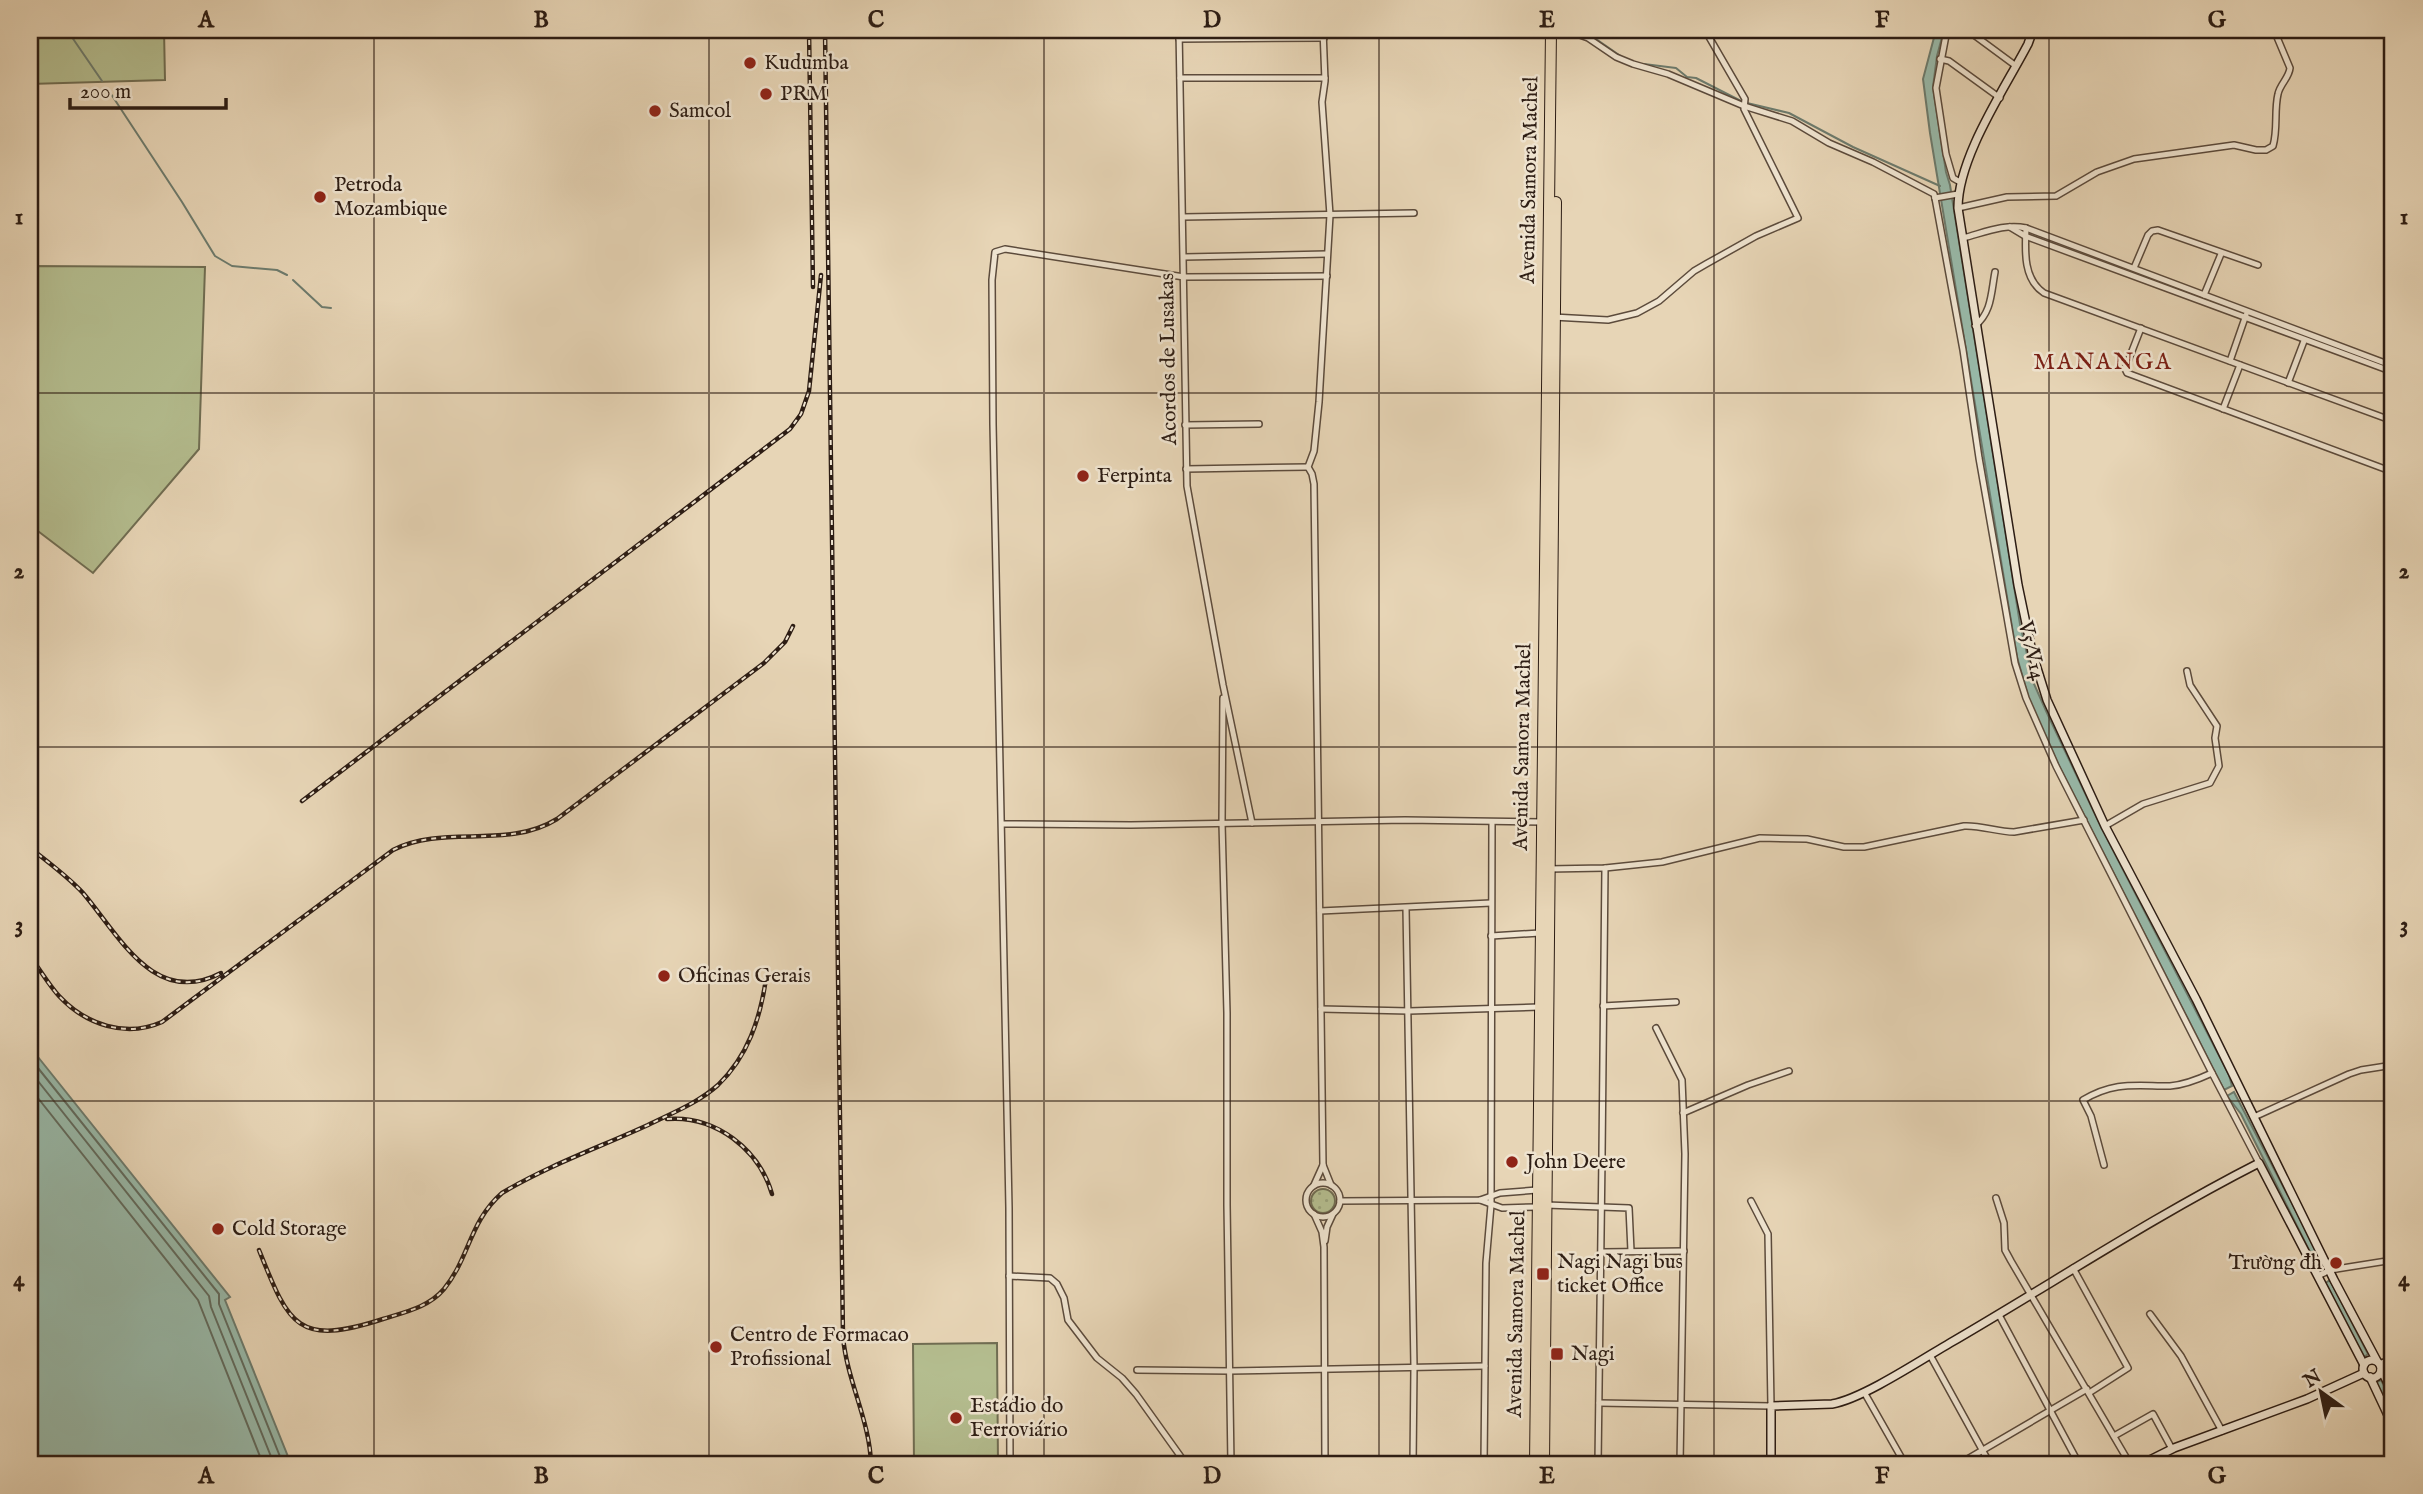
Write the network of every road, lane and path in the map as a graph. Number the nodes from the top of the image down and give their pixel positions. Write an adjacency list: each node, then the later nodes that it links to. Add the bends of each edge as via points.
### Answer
1 (1179, 30): 10 (street, Acordos de Lusakas)
2 (1324, 30): 9 (street)
3 (1705, 30): 16 (street)
4 (1947, 30): 11 (street)
5 (1972, 30): 12 (street)
6 (2033, 30): 12 (street)
7 (2274, 30): 20 (street, via 2290,68 2278,91 2273,146 2266,150 2234,145 2134,159 2097,172 2056,196 2007,197)
8 (1556, 31): 16 (street, via 1588,38 1616,57); 38 (highway, Avenida Samora Machel)
9 (1324, 38): 10 (street); 14 (street)
10 (1179, 39): 13 (street, Acordos de Lusakas)
11 (1940, 59): 15 (street); 17 (street, via 1936,88 1939,119 1952,178)
12 (2016, 66): 15 (street)
13 (1180, 78): 14 (street); 23 (street, Acordos de Lusakas)
14 (1325, 78): 22 (street, via 1322,102)
15 (2000, 98): 17 (street)
16 (1744, 104): 19 (street, via 1792,121); 38 (street, via 1798,218 1700,268 1637,313 1608,320)
17 (1960, 182): 18 (street)
18 (1958, 194): 19 (street); 20 (street)
19 (1936, 198): 58 (street, V5/V14, via 2015,663 2056,766)
20 (1958, 208): 27 (street)
21 (1413, 213): 22 (street)
22 (1330, 215): 23 (street); 28 (street)
23 (1183, 217): 30 (street, Acordos de Lusakas)
24 (2010, 227): 25 (street); 26 (street); 27 (street)
25 (2026, 228): 26 (street); 32 (street)
26 (2025, 236): 36 (street); 40 (street, via 2027,269 2036,288)
27 (1962, 239): 39 (street)
28 (1327, 254): 30 (street); 34 (street)
29 (2221, 254): 31 (street); 32 (street, via 2158,230 2143,244); 36 (street)
30 (1184, 257): 35 (street, Acordos de Lusakas)
31 (2258, 265)
32 (2134, 268): 36 (street)
33 (1995, 272): 39 (street, via 1989,310)
34 (1327, 276): 35 (street); 53 (street, via 1319,402)
35 (1184, 277): 52 (street, Acordos de Lusakas); 64 (street, via 1005,248 995,252 993,424)
36 (2203, 298): 37 (street)
37 (2246, 315): 41 (street); 42 (street); 43 (street)
38 (1551, 317): 61 (highway, Avenida Samora Machel); 67 (highway, Avenida Samora Machel)
39 (1975, 326): 65 (street, via 2032,652 2047,701)
40 (2141, 328): 43 (street); 49 (street, via 2125,371)
41 (2304, 341): 42 (street); 47 (street)
42 (2355, 355): 45 (street); 46 (street)
43 (2230, 361): 44 (street)
44 (2240, 365): 47 (street); 49 (street)
45 (2393, 366)
46 (2393, 372)
47 (2288, 383): 50 (street)
48 (2393, 407): 50 (street)
49 (2223, 408): 55 (street)
50 (2391, 421)
51 (1259, 424): 52 (street)
52 (1185, 425): 54 (street, Acordos de Lusakas)
53 (1308, 467): 54 (street); 60 (street, via 1314,484)
54 (1186, 469): 57 (street, Acordos de Lusakas)
55 (2393, 472)
56 (2187, 671): 65 (street, via 2190,685 2217,726 2219,766 2214,778 2206,786 2134,808)
57 (1223, 685): 62 (street); 63 (street)
58 (2084, 820): 66 (street, via 2014,832 1964,826 1853,848 1807,839 1760,838 1679,860); 82 (street, V5/V14)
59 (1492, 821): 60 (street); 61 (street); 68 (street)
60 (1318, 822): 63 (street); 70 (street)
61 (1542, 822): 67 (highway, Avenida Samora Machel)
62 (1222, 823): 63 (street); 64 (street); 122 (street)
63 (1252, 823)
64 (1003, 824): 110 (street)
65 (2105, 826): 84 (street)
66 (1605, 868): 67 (street); 74 (street)
67 (1546, 869): 71 (highway, Avenida Samora Machel); 98 (highway, Avenida Samora Machel)
68 (1491, 903): 69 (street); 72 (street)
69 (1406, 908): 70 (street); 78 (street)
70 (1320, 911): 76 (street)
71 (1540, 933): 72 (street); 75 (highway, Avenida Samora Machel)
72 (1491, 936): 77 (street)
73 (1676, 1002): 74 (street)
74 (1603, 1006): 99 (street)
75 (1539, 1007): 77 (street); 90 (highway, Avenida Samora Machel)
76 (1321, 1009): 78 (street); 86 (street)
77 (1491, 1009): 78 (street); 91 (street)
78 (1409, 1011): 96 (street)
79 (1656, 1028): 83 (street, via 1681,1077)
80 (2393, 1065): 84 (street, via 2349,1074)
81 (1789, 1071): 83 (street)
82 (2212, 1073): 85 (street, V5/V14); 87 (street, via 2179,1085 2131,1084 2083,1100)
83 (1683, 1112): 105 (street)
84 (2254, 1117): 109 (street)
85 (2259, 1163): 108 (street); 111 (street)
86 (1322, 1165): 88 (street); 89 (street)
87 (2104, 1165)
88 (1314, 1185): 89 (street); 101 (street, via 1306,1202)
89 (1331, 1185): 94 (street)
90 (1537, 1190): 91 (street); 98 (highway, Avenida Samora Machel)
91 (1491, 1195): 93 (street); 97 (street)
92 (1996, 1198): 112 (street, via 2004,1223 2005,1250)
93 (1480, 1200): 96 (street); 97 (street)
94 (1340, 1201): 96 (street); 100 (street)
95 (1751, 1201): 129 (street, via 1768,1234)
96 (1412, 1202): 119 (street)
97 (1491, 1205): 98 (street); 118 (street)
98 (1542, 1206): 99 (street); 102 (highway, Avenida Samora Machel)
99 (1602, 1207): 104 (street, via 1629,1208); 106 (street)
100 (1333, 1213): 101 (street, via 1324,1217); 103 (street)
101 (1314, 1214): 103 (street)
102 (1542, 1235): 142 (highway, Avenida Samora Machel); 143 (highway, Avenida Samora Machel)
103 (1324, 1247): 120 (street)
104 (1631, 1251): 105 (street); 106 (street)
105 (1684, 1251): 128 (street)
106 (1603, 1252): 127 (street)
107 (2393, 1261): 109 (street)
108 (2073, 1268): 112 (street); 124 (street, via 2128,1368)
109 (2330, 1270): 111 (street); 117 (street)
110 (1009, 1276): 136 (street); 137 (street, via 1050,1278 1058,1284 1068,1320 1097,1358 1136,1394)
111 (2318, 1276): 123 (street)
112 (2031, 1295): 114 (street); 124 (street)
113 (2150, 1314): 132 (street, via 2181,1356)
114 (1999, 1315): 115 (street); 130 (street)
115 (1930, 1355): 125 (street); 135 (street)
116 (2393, 1359): 117 (street)
117 (2379, 1365): 123 (street, via 2377,1376); 123 (street, via 2370,1360); 126 (street)
118 (1485, 1366): 119 (street); 141 (street)
119 (1414, 1367): 120 (street); 140 (street)
120 (1324, 1369): 122 (street); 139 (street)
121 (1138, 1370): 122 (street)
122 (1230, 1371): 138 (street)
123 (2366, 1372): 131 (street); 132 (street)
124 (2088, 1391): 130 (street); 133 (street)
125 (1864, 1392): 129 (street, via 1840,1403); 147 (street)
126 (2393, 1393)
127 (1599, 1403): 128 (street); 144 (street)
128 (1683, 1406): 129 (street); 145 (street)
129 (1770, 1406): 146 (street)
130 (2051, 1410): 135 (street); 150 (street)
131 (2393, 1426)
132 (2222, 1431): 134 (street)
133 (2114, 1436): 134 (street, via 2153,1414); 151 (street)
134 (2172, 1449): 152 (street)
135 (1982, 1451): 148 (street); 149 (street)
136 (1010, 1464)
137 (1186, 1464)
138 (1231, 1464)
139 (1325, 1464)
140 (1413, 1464)
141 (1484, 1464)
142 (1535, 1464)
143 (1544, 1464)
144 (1598, 1464)
145 (1680, 1464)
146 (1771, 1464)
147 (1905, 1464)
148 (1959, 1464)
149 (1990, 1464)
150 (2079, 1464)
151 (2130, 1464)
152 (2142, 1464)

